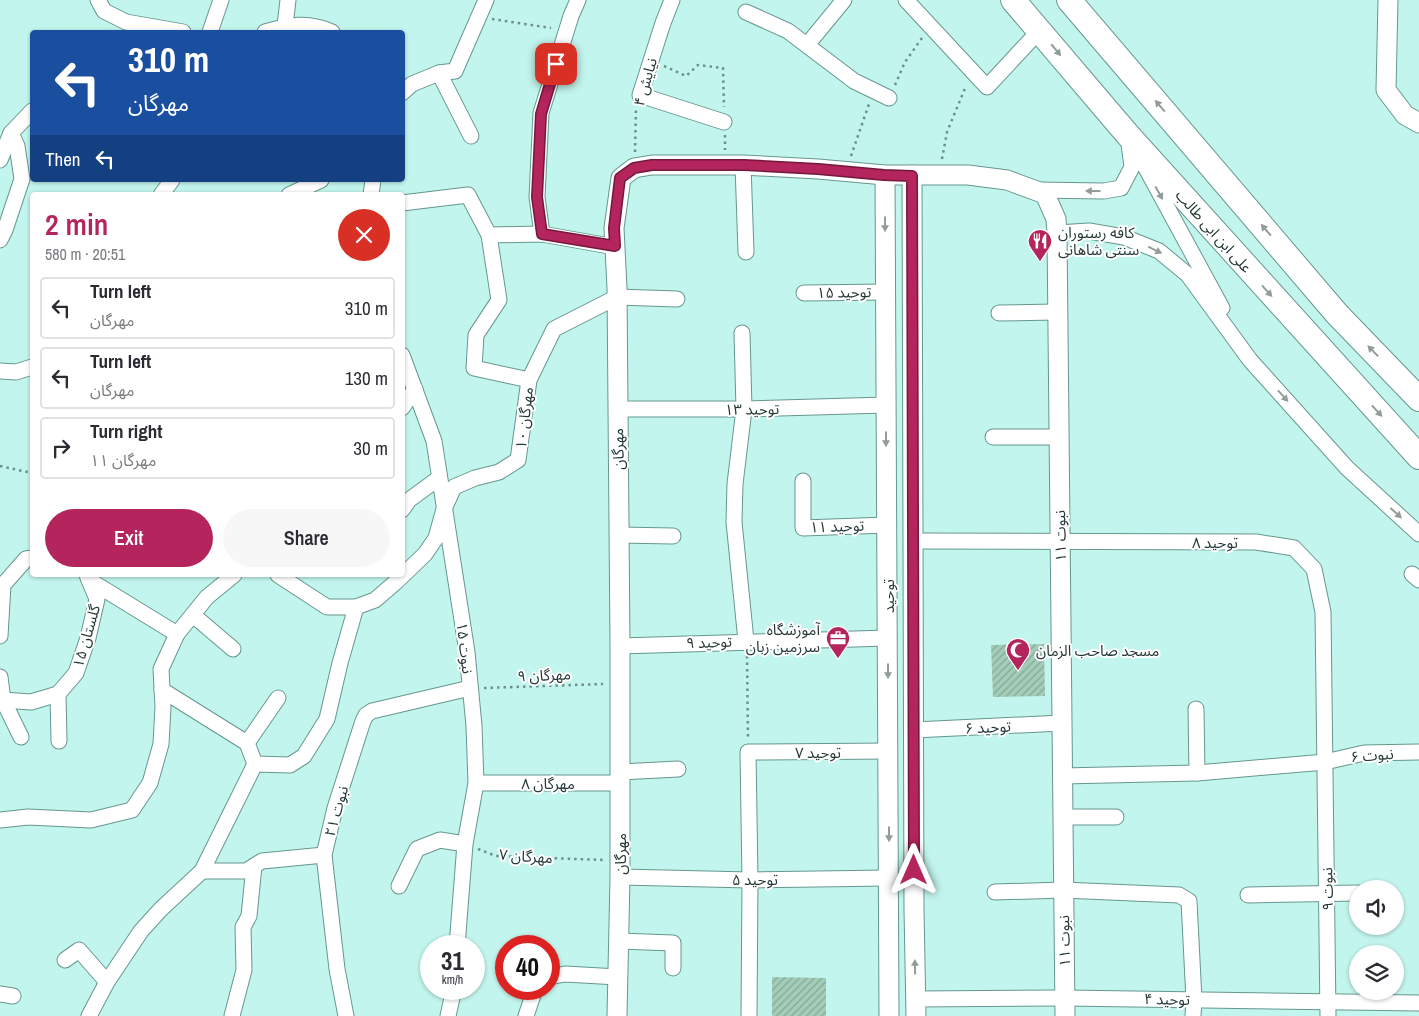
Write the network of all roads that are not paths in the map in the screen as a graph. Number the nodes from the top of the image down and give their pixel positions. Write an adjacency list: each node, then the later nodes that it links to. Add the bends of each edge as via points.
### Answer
1 (98, 0): 13 (street, via 104,12)
2 (222, 0): 17 (street)
3 (288, 0): 14 (street)
4 (486, 0): 22 (street, via 455,71)
5 (578, 0): 40 (street, via 541,114 537,197)
6 (672, 0): 26 (street, نیایش ۴, via 640,95)
7 (844, 0): 21 (street)
8 (906, 0): 20 (street, via 987,87)
9 (1013, 0): 20 (main road, علی ابن ابی طالب)
10 (1069, 0): 58 (main road, one-way to 10, via 1337,314)
11 (1388, 0): 27 (street, via 1386,90 1404,114)
12 (746, 12): 21 (street, via 788,31)
13 (126, 22): 15 (street); 16 (street)
14 (285, 26): 18 (street); 19 (street, via 299,24)
15 (117, 30)
16 (172, 30)
17 (211, 30)
18 (272, 30)
19 (326, 30)
20 (1039, 31): 29 (main road, علی ابن ابی طالب, one-way to 29)
21 (807, 45): 24 (street, via 854,81)
22 (439, 73): 23 (street); 30 (street)
23 (405, 90)
24 (889, 98)
25 (30, 112): 28 (street)
26 (724, 122)
27 (1419, 124)
28 (4, 132): 31 (street); 42 (street, via 17,146 22,180)
29 (1128, 135): 36 (street, one-way to 36, via 1132,166 1121,188 1104,191); 52 (street, one-way to 52); 65 (main road, علی ابن ابی طالب, one-way to 65)
30 (471, 136)
31 (0, 160)
32 (735, 165): 33 (street); 43 (street, مهرگان, via 634,168 620,178); 44 (street)
33 (884, 175): 34 (street); 45 (street, توحید, one-way to 45)
34 (912, 176): 36 (street, via 968,175 1007,180); 74 (street, توحید)
35 (317, 182): 37 (street)
36 (1036, 190): 39 (street, نبوت ۱۱, via 1045,194 1056,219)
37 (295, 192)
38 (405, 203): 41 (street, via 468,195)
39 (1056, 233): 49 (street, نبوت ۱۱); 52 (street, one-way to 52, via 1090,231 1124,237 1159,250 1188,275)
40 (542, 234): 41 (street); 43 (street)
41 (489, 235): 56 (street, via 499,300 476,335 474,368)
42 (0, 240)
43 (615, 246): 47 (street, مهرگان)
44 (746, 252)
45 (885, 292): 46 (street, توحید ۱۵); 60 (street, توحید)
46 (804, 293)
47 (617, 297): 48 (street); 56 (street, مهرگان ۱۰, via 554,330); 61 (street, مهرگان)
48 (677, 299)
49 (1057, 312): 50 (street); 64 (street, نبوت ۱۱)
50 (999, 313)
51 (742, 334): 62 (street)
52 (1250, 360): 71 (street, one-way to 71, via 1346,468)
53 (405, 363): 57 (street, نبوت ۱۵)
54 (30, 368): 55 (street, via 16,372)
55 (0, 371)
56 (529, 380): 69 (street, مهرگان ۱۰, via 518,460 499,472 454,487)
57 (415, 389): 59 (street); 66 (street, نبوت ۱۵, via 434,441)
58 (1419, 399)
59 (405, 404)
60 (886, 405): 62 (street, توحید ۱۳); 70 (street, توحید, one-way to 70)
61 (617, 409): 62 (street, توحید ۱۳); 72 (street, مهرگان)
62 (744, 409): 88 (street, via 734,522)
63 (993, 437): 64 (street)
64 (1059, 438): 75 (street, نبوت ۱۱)
65 (1419, 458)
66 (439, 478): 68 (street); 69 (street, نبوت ۱۵)
67 (803, 481): 70 (street, توحید ۱۱, via 803,528)
68 (405, 506)
69 (444, 509): 77 (street, via 436,538); 92 (street, نبوت ۱۵)
70 (887, 525): 87 (street, توحید)
71 (1419, 534)
72 (619, 536): 73 (street); 89 (street, مهرگان)
73 (673, 536)
74 (914, 541): 75 (street, توحید ۸); 99 (street, توحید)
75 (1060, 541): 98 (street, نبوت ۱۱); 105 (street, توحید ۸, via 1256,542 1294,548 1314,569 1323,612)
76 (30, 558): 82 (street, via 26,559)
77 (405, 573)
78 (228, 577): 84 (street)
79 (281, 577): 83 (street, via 327,606)
80 (401, 577): 83 (street, via 375,600)
81 (88, 578): 85 (street); 94 (street, گلستان ۱۵, via 97,599 88,638 76,673)
82 (1, 591): 86 (street)
83 (356, 607): 106 (street, via 327,719 304,756 290,765)
84 (192, 615): 85 (street); 90 (street)
85 (177, 634): 93 (street, via 161,669)
86 (0, 636)
87 (888, 638): 88 (street, توحید ۹); 103 (street, توحید, one-way to 103)
88 (746, 641): 89 (street, توحید ۹)
89 (620, 646): 110 (street, مهرگان)
90 (233, 649)
91 (0, 677): 96 (street)
92 (470, 688): 111 (street, نبوت ۱۵); 116 (street, نبوت ۲۱, via 366,715 335,808)
93 (162, 690): 102 (street); 114 (street, via 161,744 150,783 132,810 91,820 28,817)
94 (58, 694): 96 (street, via 31,702); 101 (street)
95 (278, 698): 102 (street)
96 (1, 701): 100 (street)
97 (1196, 709): 108 (street)
98 (1062, 723): 99 (street, توحید ۶); 109 (street, نبوت ۱۱)
99 (914, 730): 129 (street, توحید)
100 (21, 737)
101 (59, 741)
102 (247, 743): 106 (street)
103 (889, 751): 120 (street, توحید, one-way to 120); 121 (street, توحید ۷, via 748,752)
104 (1419, 752): 105 (street, نبوت ۶, via 1364,753)
105 (1325, 762): 108 (street, نبوت ۶); 125 (street, نبوت ۹)
106 (255, 764): 119 (street)
107 (678, 769): 110 (street, مهرگان ۸)
108 (1197, 773): 109 (street, نبوت ۶)
109 (1062, 776): 112 (street, نبوت ۱۱)
110 (620, 778): 111 (street, مهرگان ۸); 118 (street, مهرگان)
111 (476, 783): 115 (street, نبوت ۱۵)
112 (1062, 817): 113 (street); 123 (street, نبوت ۱۱)
113 (1116, 817)
114 (0, 820)
115 (465, 844): 122 (street, via 440,840 417,849); 130 (street, نبوت ۱۵)
116 (324, 855): 117 (street, via 262,861); 146 (street, نبوت ۲۱)
117 (254, 866): 119 (street, via 246,871); 145 (street, via 250,916 244,927 244,970)
118 (620, 869): 121 (street, توحید ۵); 131 (street, مهرگان)
119 (202, 871): 136 (street, via 141,932)
120 (889, 878): 121 (street, توحید ۵); 128 (street, توحید)
121 (750, 880): 150 (street)
122 (400, 886)
123 (1063, 890): 124 (street); 139 (street, via 1179,895 1189,901); 141 (street, نبوت ۱۱)
124 (995, 892)
125 (1327, 893): 126 (street); 127 (street); 143 (street, نبوت ۹)
126 (1349, 893)
127 (1248, 895)
128 (889, 909): 129 (street); 151 (street, توحید)
129 (914, 910): 142 (street, توحید, one-way to 129)
130 (458, 935)
131 (619, 941): 133 (street, via 673,943); 135 (street, مهرگان)
132 (65, 960): 136 (street, via 78,950)
133 (673, 968)
134 (560, 975): 135 (street)
135 (618, 977): 149 (street, مهرگان)
136 (107, 982): 144 (street)
137 (452, 1000): 147 (street)
138 (531, 1000): 148 (street)
139 (1194, 1000): 141 (street, توحید ۴); 143 (street, توحید ۴); 152 (street)
140 (1419, 1003): 143 (street, توحید ۴)
141 (1065, 1007): 142 (street, توحید ۴)
142 (916, 1008)
143 (1328, 1008)
144 (88, 1016)
145 (232, 1016)
146 (346, 1016)
147 (448, 1016)
148 (526, 1016)
149 (617, 1016)
150 (749, 1016)
151 (889, 1016)
152 (1193, 1016)

